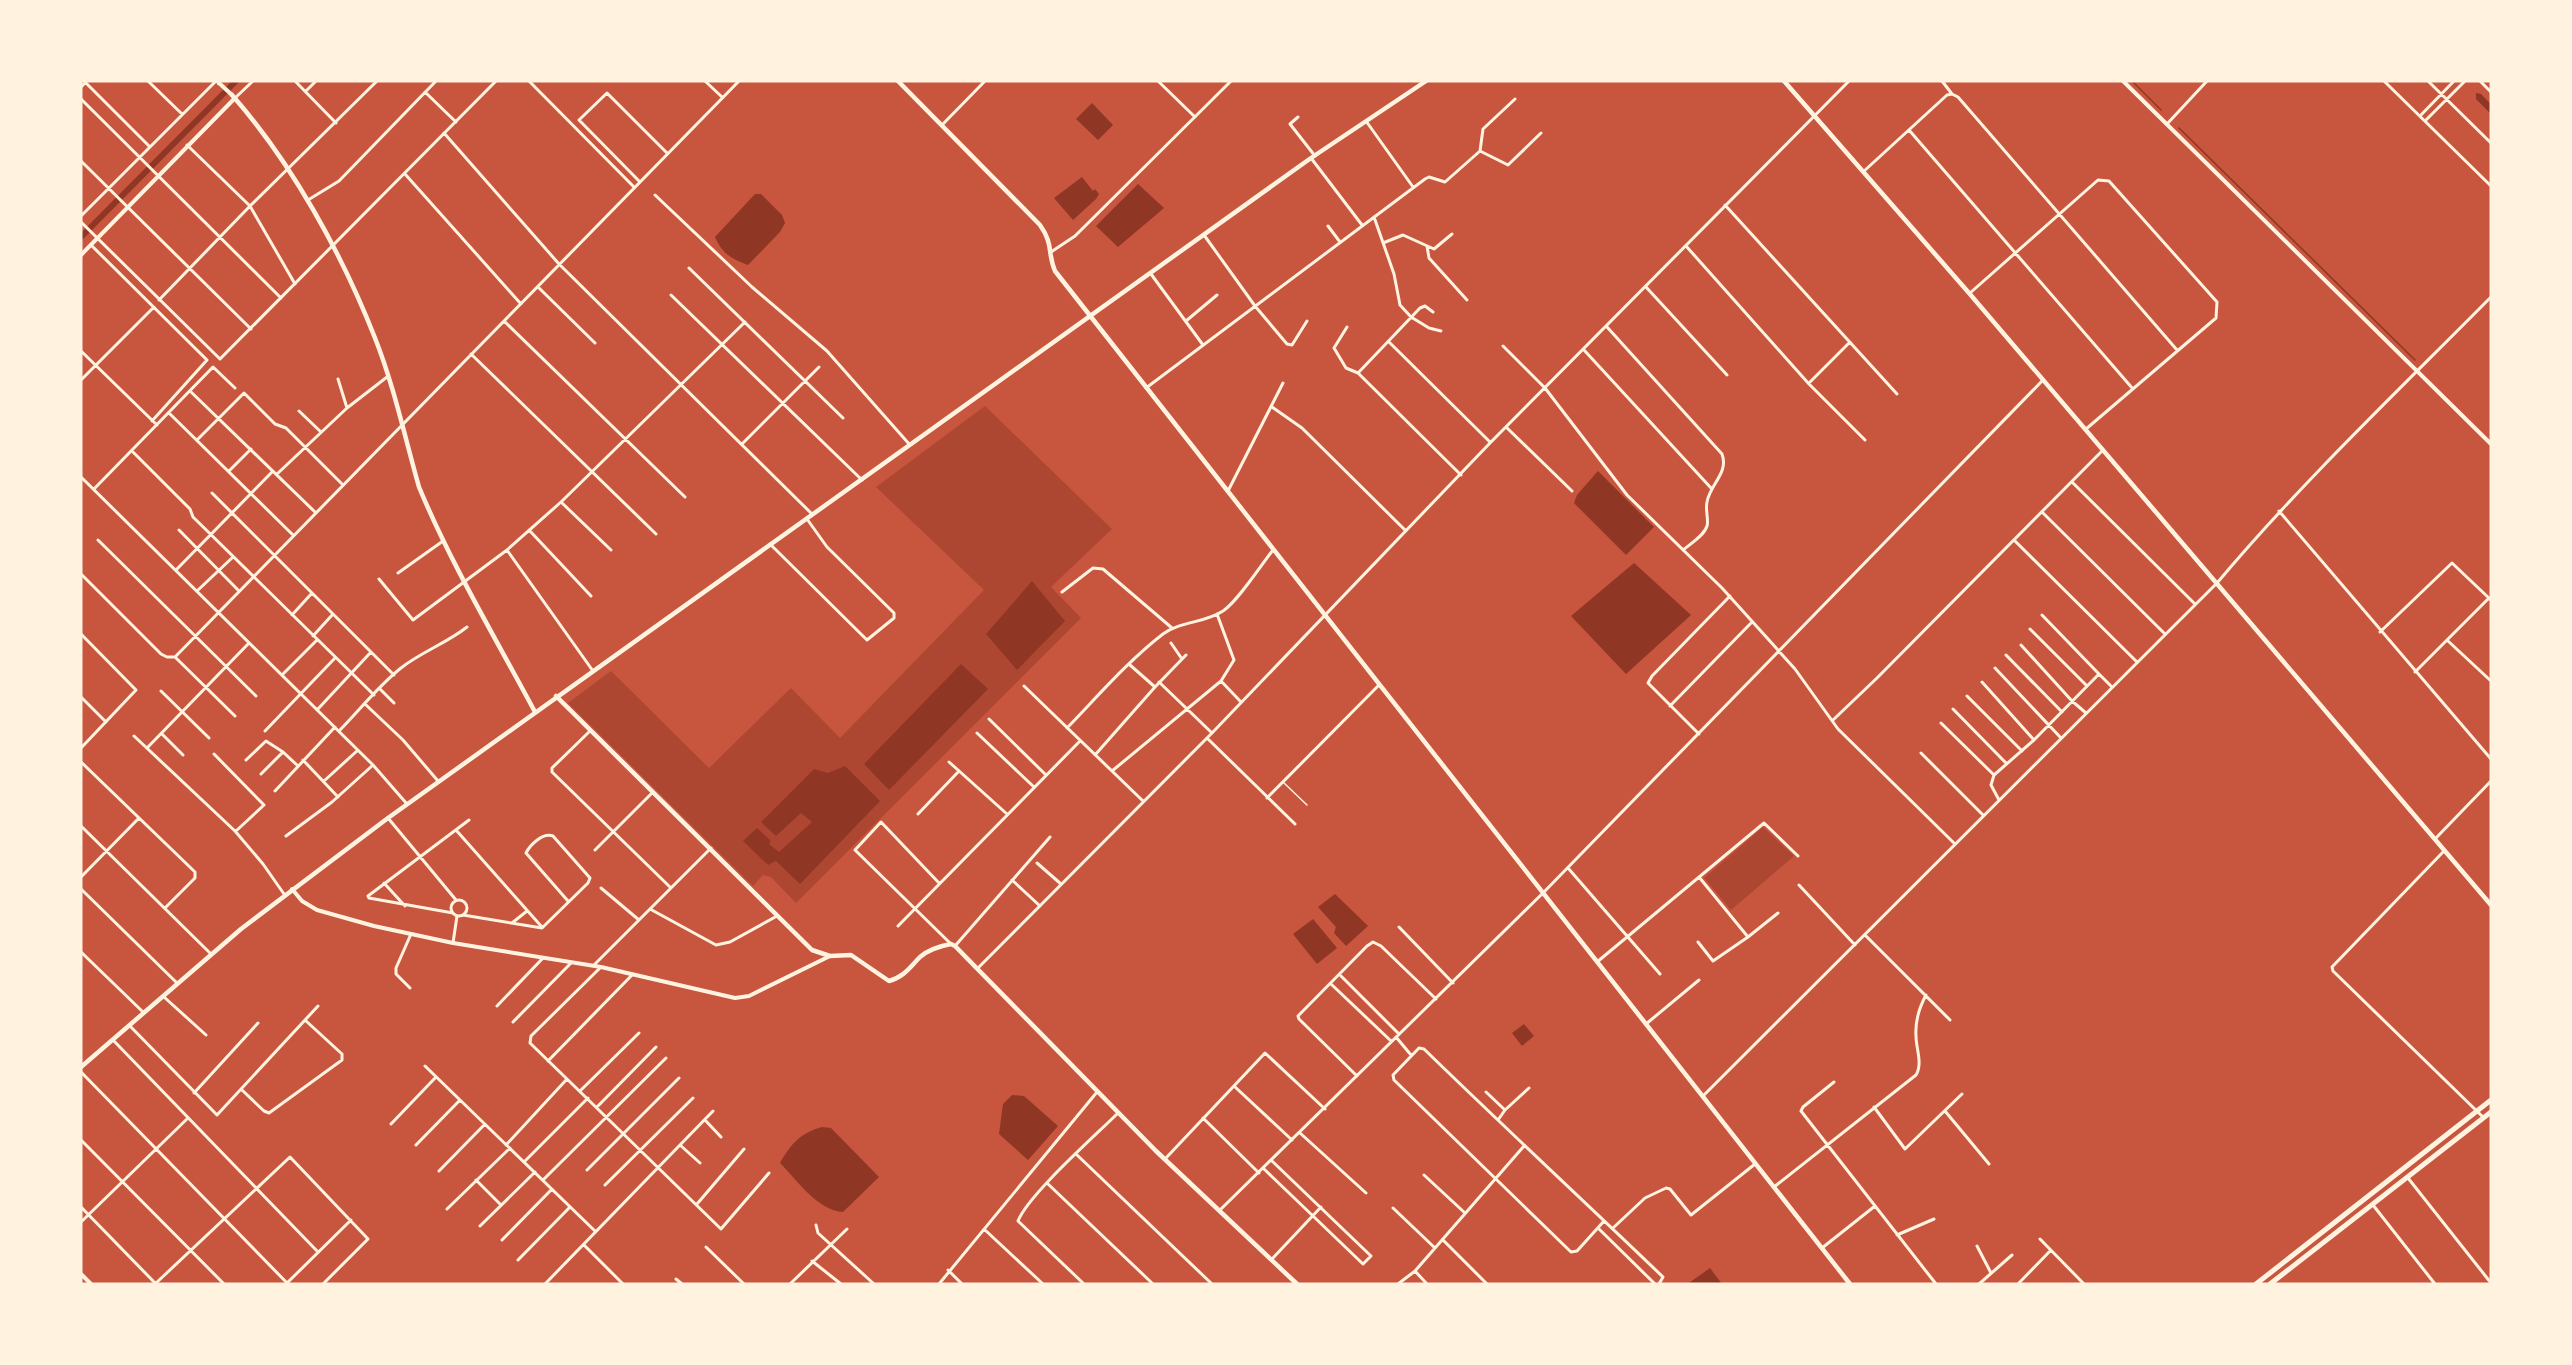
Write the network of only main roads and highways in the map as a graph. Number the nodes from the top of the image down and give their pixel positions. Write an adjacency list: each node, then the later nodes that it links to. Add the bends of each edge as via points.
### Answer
1 (898, 81): 5 (main road, via 1040,225 1049,238 1055,271)
2 (1426, 81): 5 (main road)
3 (1784, 81): 8 (main road)
4 (233, 97): 7 (main road, via 288,170 332,248 375,339 419,487 443,541)
5 (1090, 316): 6 (main road); 13 (main road)
6 (556, 696): 7 (main road); 12 (main road, via 812,950 830,956 851,955 890,981 905,973 921,956 953,945 1118,1113)
7 (535, 712): 9 (main road, via 284,894)
8 (2491, 905)
9 (81, 1067)
10 (2491, 1100): 14 (main road)
11 (2491, 1112): 15 (main road)
12 (1295, 1283)
13 (1850, 1284)
14 (2256, 1284)
15 (2270, 1284)

